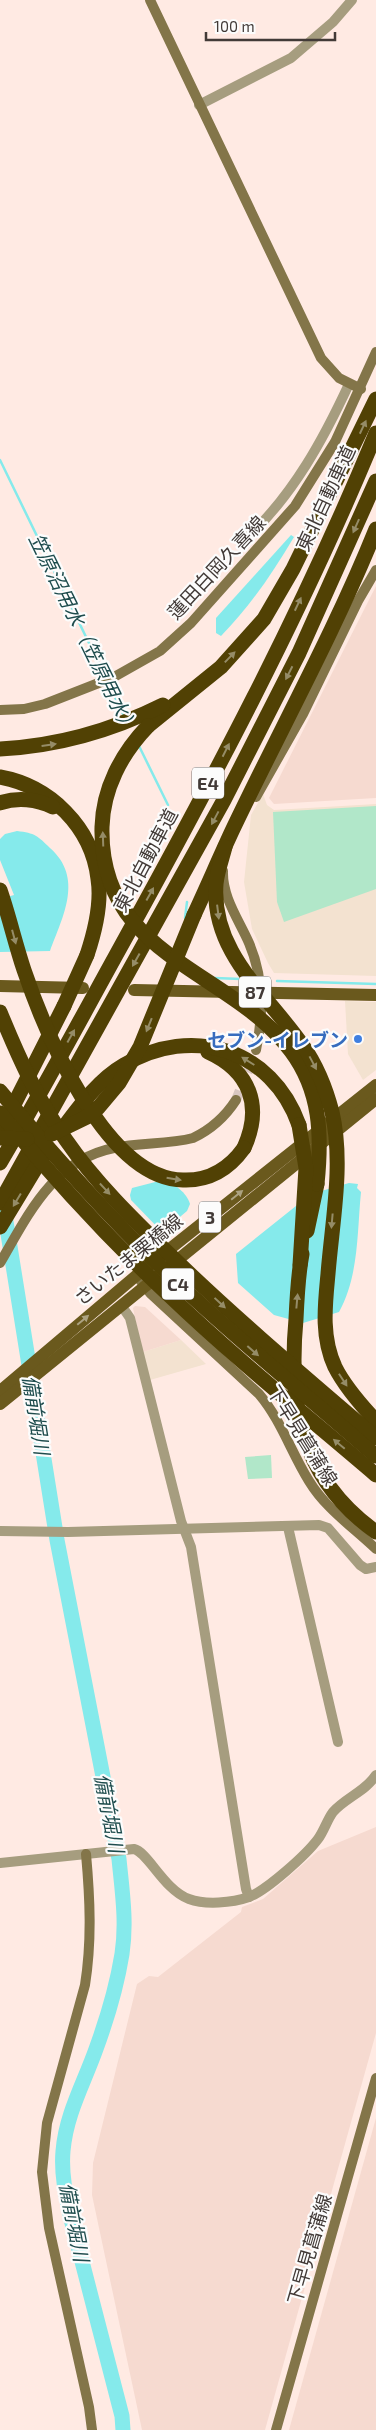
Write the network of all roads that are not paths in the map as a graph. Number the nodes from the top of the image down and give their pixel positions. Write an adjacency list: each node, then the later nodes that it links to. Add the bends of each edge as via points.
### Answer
1 (150, 0): 3 (street)
2 (352, 0): 3 (street, via 334,22 292,58)
3 (199, 105): 5 (street, via 321,358 328,368)
4 (376, 352): 6 (street, 蓮田白岡久喜線)
5 (349, 384): 6 (street); 11 (street, via 305,468 272,515)
6 (361, 389): 13 (street, 蓮田白岡久喜線, via 335,442 295,506 237,574 160,651 114,676 45,704)
7 (376, 399): 14 (highway, one-way to 7, via 193,689 235,652 264,619)
8 (376, 433): 36 (highway, 東北自動車道 / E4, one-way to 8, bridge, via 171,857 244,716)
9 (376, 481): 37 (highway, 東北自動車道 / E4, one-way to 37, via 299,653 224,800)
10 (376, 529): 19 (highway, via 356,579)
11 (249, 536)
12 (376, 570): 24 (street, via 299,722 228,847 223,869 224,887 249,944)
13 (0, 710)
14 (145, 721): 15 (highway, one-way to 14, via 73,740); 40 (highway, one-way to 14, bridge, via 320,1155 317,1109 307,1079 290,1050 267,1026 177,962 142,932 121,903 108,871 102,838 105,803 117,768)
15 (0, 749)
16 (0, 777): 18 (highway, via 41,792 65,810)
17 (0, 803): 18 (highway, via 20,799 41,802)
18 (79, 829): 34 (highway, bridge, via 94,860 99,887 97,916 87,955)
19 (225, 847): 35 (highway, one-way to 35, bridge, via 140,1047 109,1096 87,1117 57,1132 32,1139); 46 (highway, one-way to 46, bridge, via 216,883 218,915 225,939 253,984 305,1048 322,1080 332,1112 336,1143 335,1183 325,1301 326,1337 343,1380)
20 (0, 890): 27 (highway, one-way to 27, bridge, via 24,970 52,1040 86,1104 102,1128 138,1164 163,1177 191,1180 222,1170 237,1158 244,1148 254,1113 248,1088 230,1065 205,1050)
21 (0, 986): 22 (main road)
22 (83, 988)
23 (134, 990): 24 (main road, 87)
24 (262, 992): 25 (main road, 87); 28 (street)
25 (376, 995)
26 (0, 1012): 47 (highway, one-way to 47, bridge, via 36,1090 65,1140 95,1178 253,1333)
27 (174, 1046): 38 (highway, one-way to 38, via 136,1058 98,1086 51,1143); 40 (highway, one-way to 27, bridge, via 306,1168 298,1125 281,1091 260,1069 235,1053 208,1046)
28 (256, 1050)
29 (376, 1085): 41 (main road, さいたま栗橋線 / 3, one-way to 29)
30 (0, 1091): 48 (highway, C4, one-way to 48, bridge, via 79,1185 133,1240 239,1339)
31 (376, 1099): 42 (main road, さいたま栗橋線 / 3)
32 (236, 1100): 39 (street, via 222,1119 193,1138 113,1148 88,1156 58,1176 35,1204)
33 (0, 1113): 49 (highway, C4, one-way to 33, bridge, via 171,1297 71,1197)
34 (0, 1132)
35 (0, 1138)
36 (0, 1163)
37 (0, 1203)
38 (0, 1227)
39 (0, 1263)
40 (300, 1265): 53 (highway, one-way to 40, bridge, via 351,1513 319,1473 300,1425 293,1356)
41 (137, 1275): 42 (street, 下早見菖蒲線); 44 (main road, さいたま栗橋線 / 3, one-way to 41)
42 (144, 1286): 43 (main road, さいたま栗橋線 / 3); 54 (street, 下早見菖蒲線, via 260,1394 317,1492 339,1517)
43 (121, 1305): 45 (main road, さいたま栗橋線 / 3); 51 (street, via 130,1318)
44 (0, 1391)
45 (0, 1404)
46 (376, 1421)
47 (376, 1438)
48 (376, 1456)
49 (376, 1475)
50 (288, 1527): 51 (street); 55 (street, via 326,1527 360,1565 366,1569); 56 (street)
51 (183, 1529): 52 (street); 60 (street, via 192,1547 246,1889)
52 (0, 1531)
53 (376, 1532)
54 (376, 1549)
55 (376, 1567)
56 (338, 1742)
57 (376, 1776): 60 (street, via 333,1812 309,1850)
58 (90, 1853): 59 (street); 60 (street, via 130,1848 141,1852 169,1886 190,1900 221,1902); 62 (street, via 88,1964 48,2123 42,2172 49,2228)
59 (0, 1863)
60 (250, 1897)
61 (376, 2078): 63 (street, 下早見菖蒲線)
62 (92, 2430)
63 (276, 2430)

